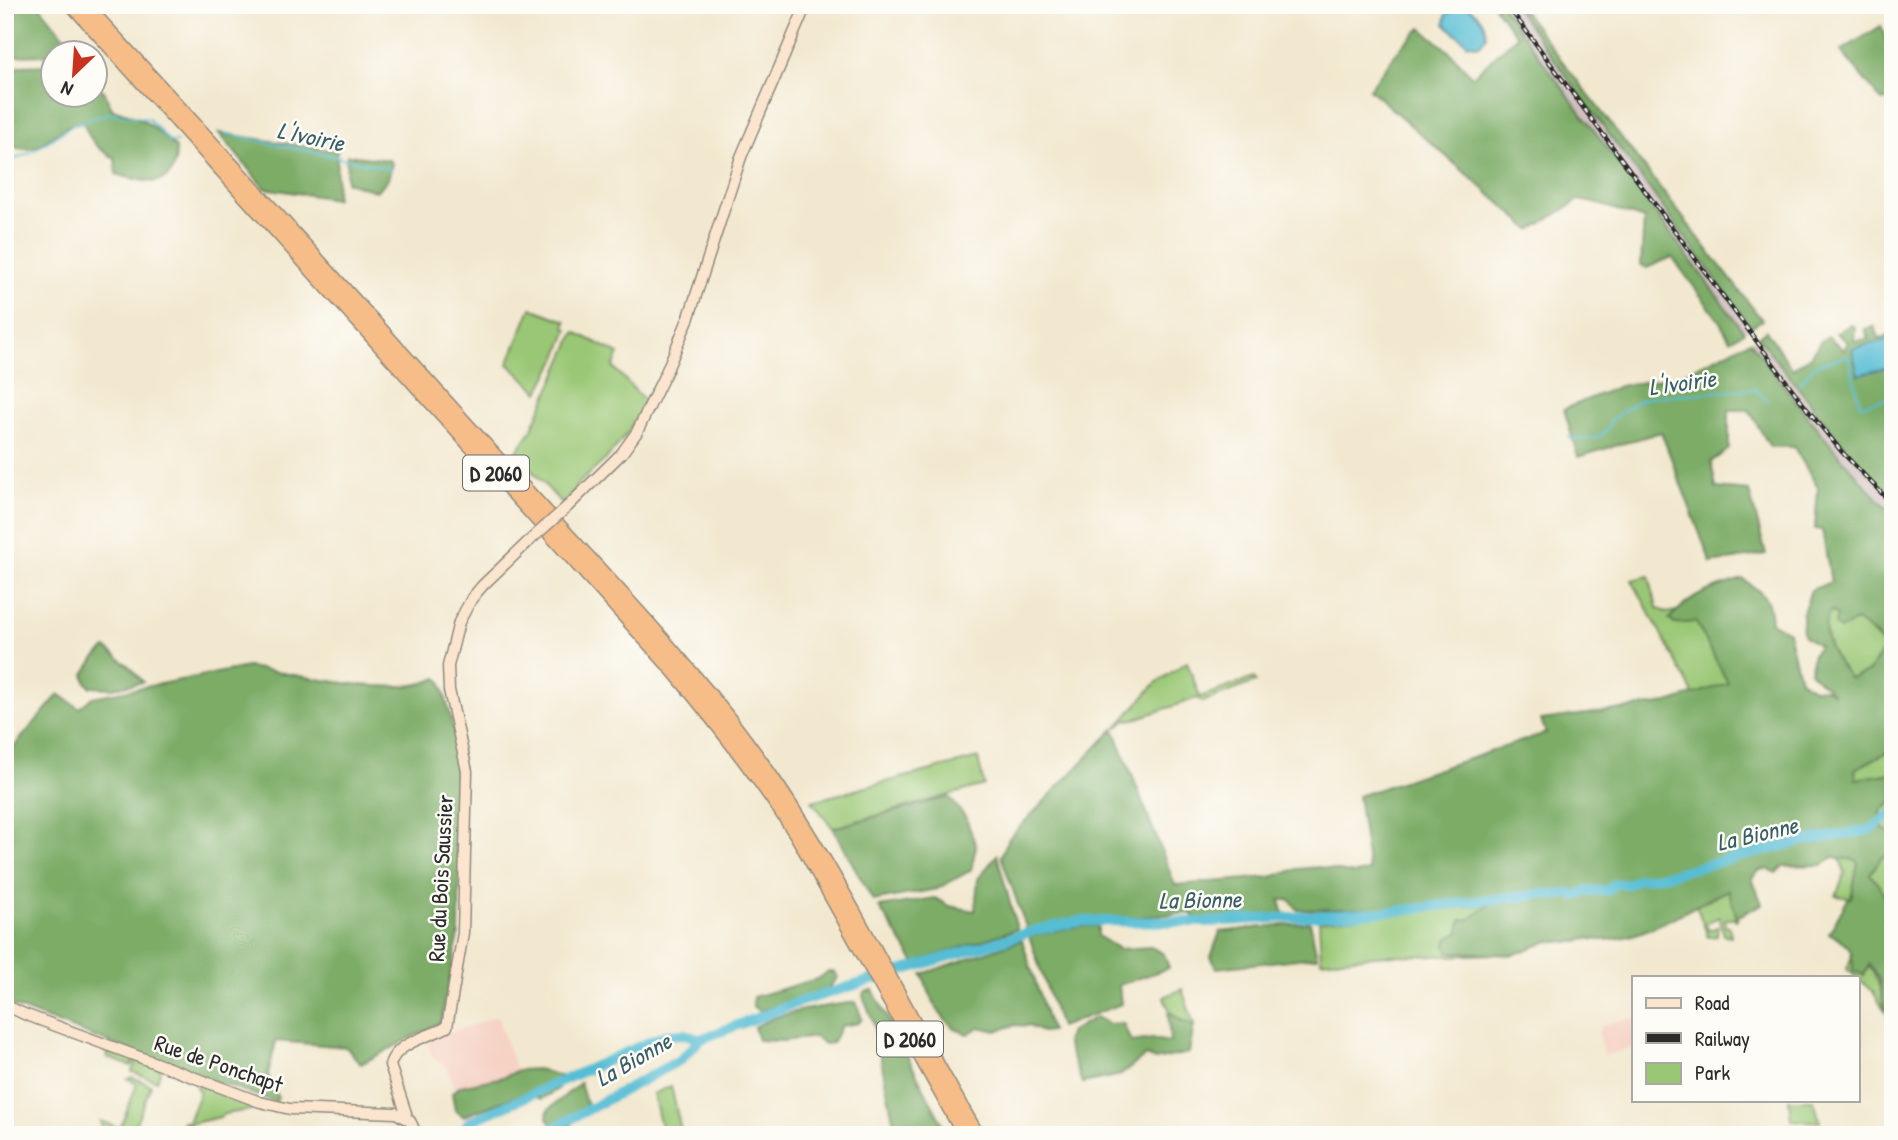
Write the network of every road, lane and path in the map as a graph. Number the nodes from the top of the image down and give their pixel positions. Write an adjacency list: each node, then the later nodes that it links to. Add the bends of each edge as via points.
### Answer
1 (73, 5): 4 (highway, D 2060, via 709,712 778,805)
2 (85, 5): 4 (highway, D 2060, via 697,681 758,758 805,828)
3 (806, 5): 7 (street, Rue du Bois Saussier, bridge, via 741,157 689,317 637,432 622,453 483,585 459,621 448,666 467,771 463,933 447,1027 406,1045 391,1059)
4 (880, 972): 6 (highway, D 2060)
5 (7, 1005): 7 (street, Rue de Ponchapt, via 270,1105)
6 (947, 1095): 9 (highway, D 2060); 10 (highway, D 2060)
7 (405, 1116): 8 (street)
8 (417, 1135)
9 (965, 1135)
10 (976, 1135)

